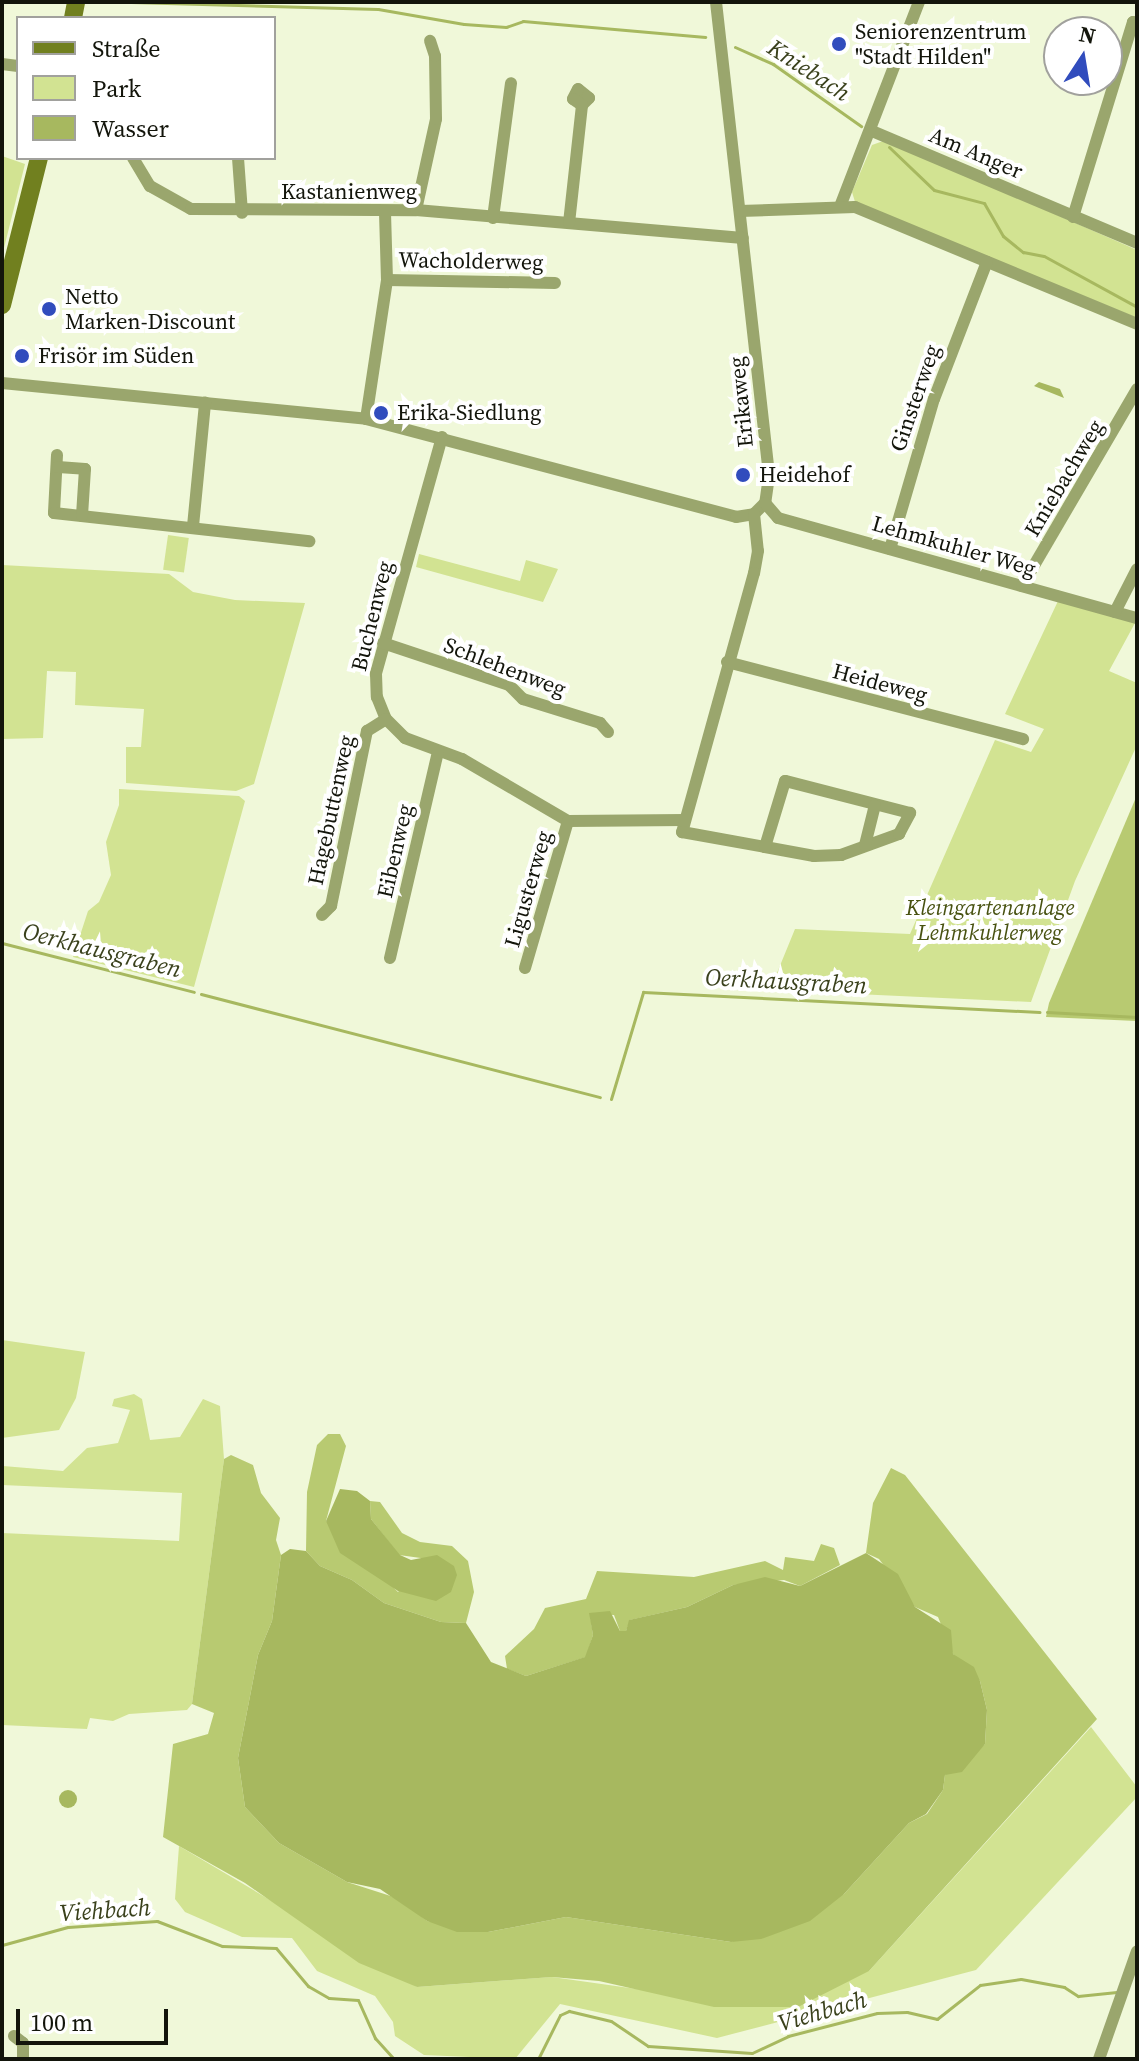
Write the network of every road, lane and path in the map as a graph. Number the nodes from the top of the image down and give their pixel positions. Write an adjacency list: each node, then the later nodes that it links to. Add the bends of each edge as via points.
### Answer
1 (716, 2): 14 (street, Erikaweg)
2 (919, 2): 7 (street)
3 (1135, 23): 16 (street)
4 (430, 41): 12 (street, via 436,119)
5 (511, 83): 17 (street)
6 (582, 105): 18 (street)
7 (872, 131): 11 (street); 16 (street, Am Anger)
8 (38, 160): 24 (main road)
9 (134, 160): 15 (street, Kastanienweg, via 141,175 174,203)
10 (238, 160): 15 (street)
11 (841, 204): 14 (street); 21 (street)
12 (416, 210): 13 (street, Kastanienweg); 17 (street, Kastanienweg)
13 (385, 211): 15 (street, Kastanienweg); 22 (street)
14 (740, 211): 19 (street, Erikaweg)
15 (242, 213)
16 (1073, 217): 20 (street, Am Anger)
17 (493, 218): 18 (street, Kastanienweg)
18 (569, 223): 19 (street, Kastanienweg)
19 (743, 238): 31 (street, Erikaweg, via 769,476)
20 (1137, 243)
21 (987, 262): 25 (street); 36 (street, Ginsterweg, via 934,399)
22 (387, 280): 23 (street, Wacholderweg); 29 (street)
23 (555, 283)
24 (2, 305)
25 (1137, 324)
26 (2, 383): 28 (street)
27 (1137, 389): 38 (street, Kniebachweg)
28 (205, 403): 29 (street); 34 (street)
29 (366, 419): 30 (street)
30 (442, 437): 32 (street, via 736,517); 41 (street, Buchenweg)
31 (765, 503): 32 (street); 36 (street, Lehmkuhler Weg, via 778,518)
32 (754, 514): 42 (street, via 758,551)
33 (82, 516): 33 (street, via 54,513 57,461 85,469); 34 (street)
34 (193, 526): 35 (street)
35 (309, 541)
36 (890, 549): 38 (street, Lehmkuhler Weg)
37 (1137, 569): 39 (street)
38 (1022, 586): 39 (street, Lehmkuhler Weg)
39 (1115, 612): 40 (street, Lehmkuhler Weg)
40 (1137, 618)
41 (383, 643): 43 (street, Buchenweg, via 375,685); 44 (street, Schlehenweg, via 509,685 523,699 600,723)
42 (727, 662): 45 (street, Heideweg); 49 (street)
43 (386, 719): 46 (street, via 405,738); 52 (street, Hagebuttenweg, via 367,731 331,906)
44 (608, 732)
45 (1023, 739)
46 (438, 752): 48 (street, via 462,759); 53 (street, Eibenweg)
47 (875, 805): 50 (street); 50 (street, via 910,813 899,834); 51 (street, via 785,781)
48 (568, 821): 49 (street); 54 (street, Ligusterweg)
49 (683, 826): 51 (street)
50 (865, 845): 51 (street, via 841,855 814,856)
51 (765, 847)
52 (322, 915)
53 (390, 958)
54 (525, 968)
55 (1137, 1951): 58 (street)
56 (14, 2036): 57 (street, via 23,2043)
57 (23, 2059)
58 (1099, 2059)

